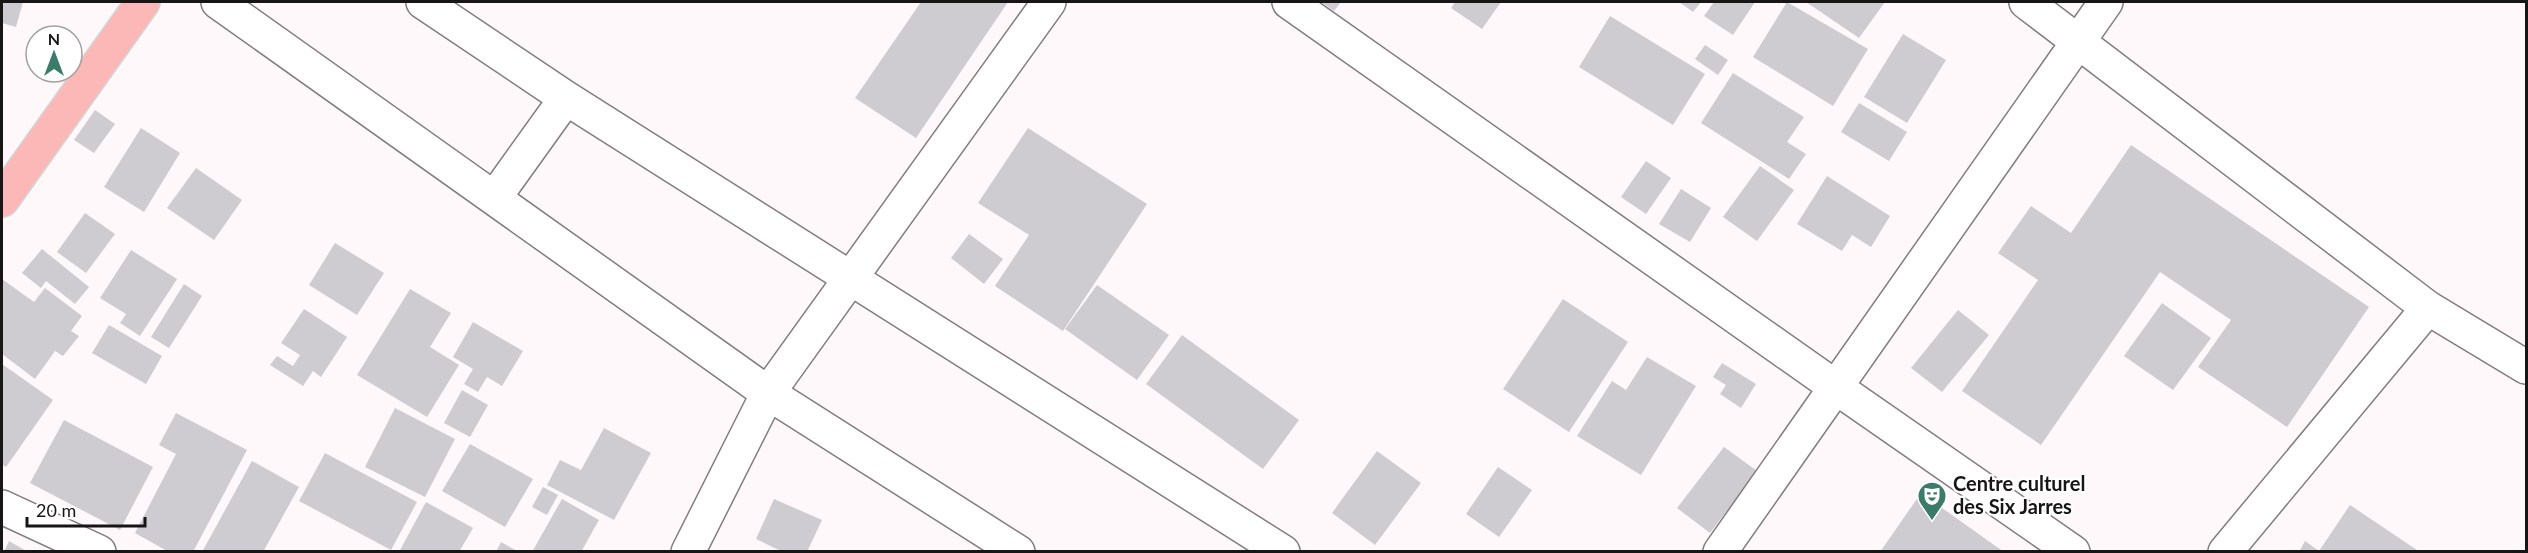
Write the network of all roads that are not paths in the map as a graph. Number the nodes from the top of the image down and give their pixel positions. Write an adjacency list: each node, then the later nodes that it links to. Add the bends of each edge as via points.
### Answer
1 (143, 2): 11 (main road)
2 (218, 2): 10 (street)
3 (423, 2): 9 (street)
4 (1049, 2): 12 (street)
5 (1289, 2): 15 (street)
6 (2026, 2): 8 (street)
7 (2106, 2): 8 (street)
8 (2079, 42): 13 (street); 15 (street)
9 (566, 98): 10 (street); 12 (street)
10 (495, 197): 16 (street)
11 (2, 200)
12 (852, 278): 16 (street); 21 (street)
13 (2428, 308): 14 (street); 24 (street)
14 (2526, 367)
15 (1834, 386): 22 (street); 23 (street)
16 (768, 393): 19 (street); 20 (street)
17 (2, 507): 18 (street)
18 (99, 552)
19 (688, 552)
20 (1018, 552)
21 (1283, 552)
22 (1720, 552)
23 (2073, 552)
24 (2225, 552)

